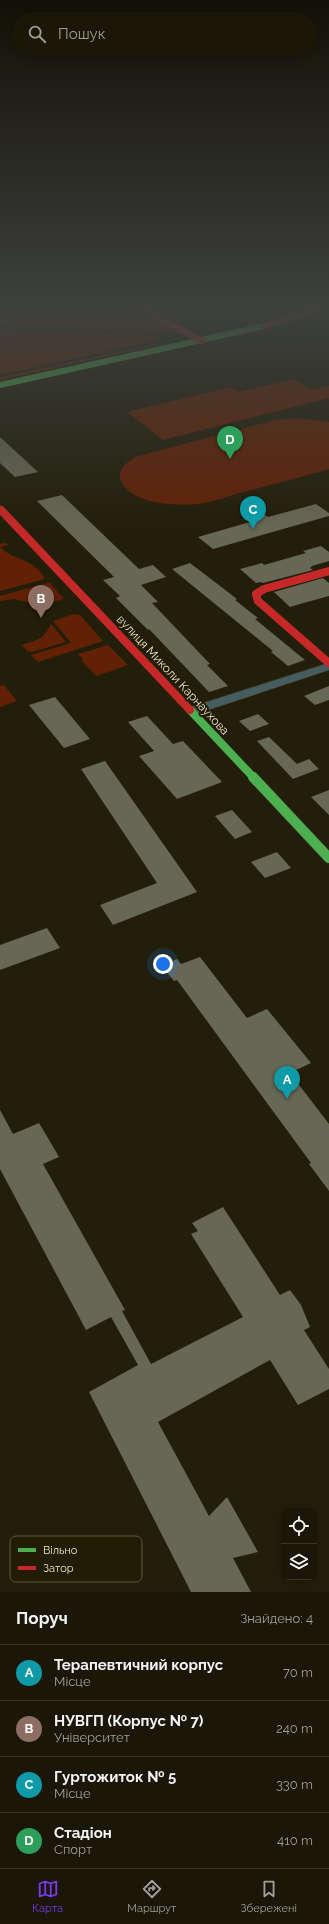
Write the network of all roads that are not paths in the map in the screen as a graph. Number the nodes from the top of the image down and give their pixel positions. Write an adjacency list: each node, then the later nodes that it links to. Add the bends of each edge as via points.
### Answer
1 (17, 381): 2 (main road)
2 (0, 385)
3 (0, 509): 7 (main road, вулиця Миколи Карнаухова)
4 (329, 571): 5 (main road, via 264,589 256,594 258,601)
5 (329, 663)
6 (329, 666): 7 (street)
7 (192, 711): 8 (main road, вулиця Миколи Карнаухова)
8 (329, 858)

